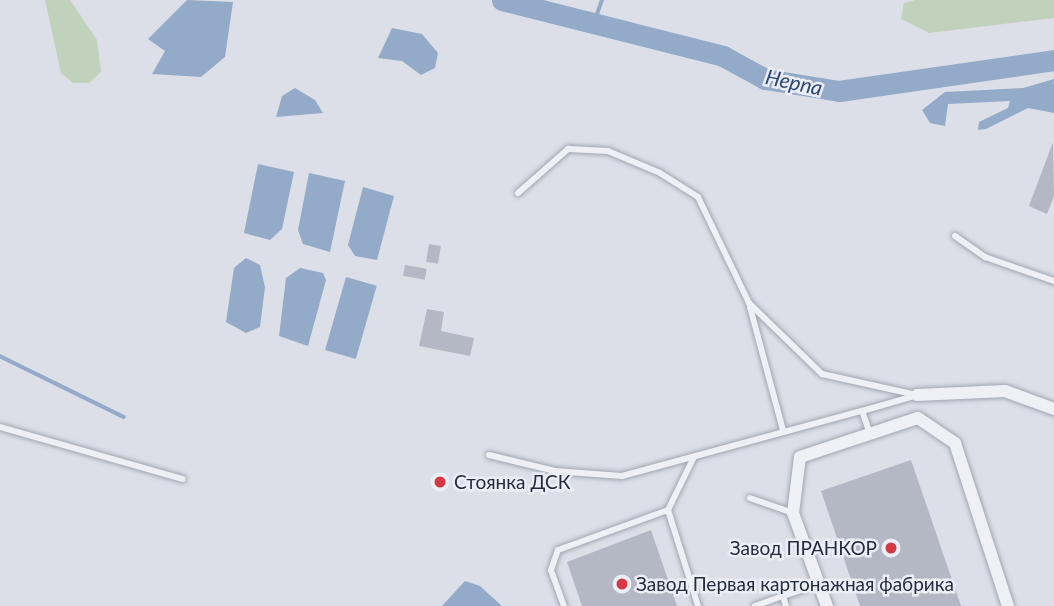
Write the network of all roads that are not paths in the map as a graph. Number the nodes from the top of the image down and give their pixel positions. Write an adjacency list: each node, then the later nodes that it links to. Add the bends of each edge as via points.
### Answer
1 (518, 193): 4 (lane, via 568,149 608,151 660,173 698,197)
2 (955, 236): 3 (lane, via 985,257)
3 (1054, 281)
4 (749, 303): 5 (lane, via 822,374); 9 (lane)
5 (917, 395): 6 (street, via 1005,391); 7 (lane)
6 (1054, 409)
7 (862, 411): 9 (lane); 10 (lane)
8 (0, 427): 13 (lane)
9 (783, 430): 12 (lane)
10 (870, 434): 16 (street, via 800,457); 24 (street, via 918,418 955,443)
11 (489, 455): 12 (lane, via 555,471 622,476)
12 (694, 457): 15 (lane)
13 (183, 479)
14 (750, 498): 16 (lane)
15 (667, 510): 19 (lane, via 558,550 551,570); 20 (lane)
16 (793, 513): 17 (street)
17 (819, 584): 18 (lane); 23 (street)
18 (783, 596): 21 (lane); 22 (lane)
19 (564, 606)
20 (698, 606)
21 (755, 606)
22 (786, 606)
23 (827, 606)
24 (1008, 606)

